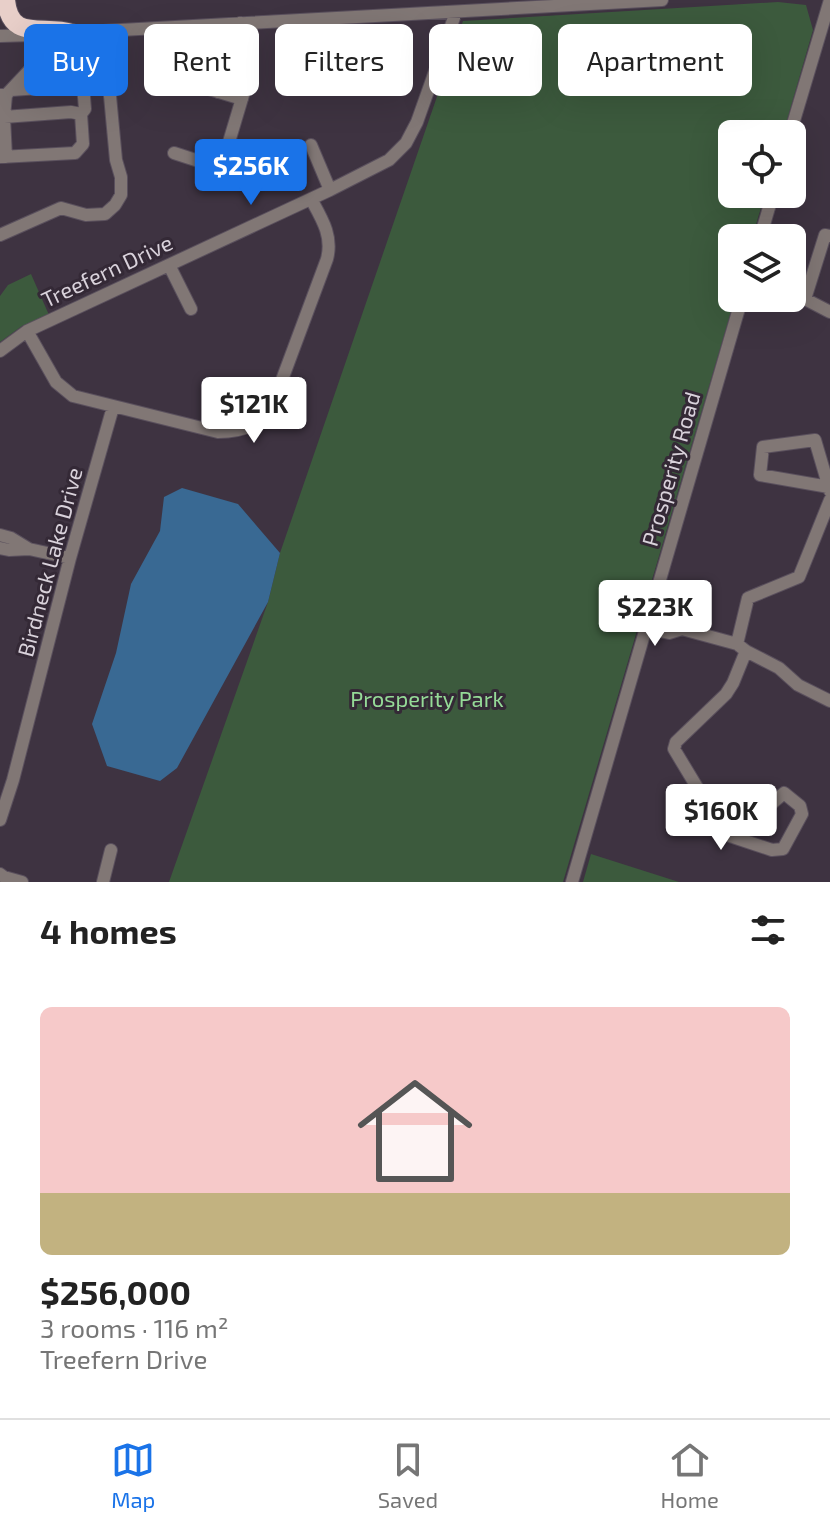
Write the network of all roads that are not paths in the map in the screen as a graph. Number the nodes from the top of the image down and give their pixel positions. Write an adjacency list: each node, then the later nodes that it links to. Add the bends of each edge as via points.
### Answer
1 (5, 0): 6 (highway); 8 (highway, via 12,22)
2 (662, 0): 4 (street)
3 (830, 0): 21 (street)
4 (599, 2): 5 (street)
5 (456, 12): 7 (street); 25 (street, Treefern Drive, via 411,136 389,160)
6 (0, 16)
7 (240, 23): 9 (street)
8 (24, 28)
9 (128, 30)
10 (24, 35): 11 (street)
11 (0, 36)
12 (24, 75): 13 (street)
13 (6, 93): 20 (street)
14 (84, 96): 19 (street)
15 (110, 96): 27 (street, via 121,177 115,205 105,214 61,208)
16 (232, 96): 18 (street)
17 (243, 96): 18 (street)
18 (242, 99): 23 (street, via 219,166)
19 (81, 114): 20 (street); 24 (street, via 83,144 75,153)
20 (4, 117): 24 (street)
21 (794, 120)
22 (311, 145): 25 (street)
23 (174, 153)
24 (3, 157)
25 (330, 190): 26 (street, Treefern Drive)
26 (311, 199): 29 (street, Treefern Drive); 35 (street, via 330,247 270,412 251,427 218,432)
27 (0, 235)
28 (830, 236): 32 (street, via 825,235 805,299)
29 (169, 265): 30 (street); 33 (street, Treefern Drive)
30 (191, 309)
31 (738, 312): 41 (street, Prosperity Road)
32 (830, 312)
33 (27, 331): 34 (street, Treefern Drive); 35 (street, via 63,390)
34 (0, 351)
35 (113, 407): 40 (street, Birdneck Lake Drive)
36 (830, 493): 36 (street, via 815,440 763,447 760,475); 42 (street, via 799,577 748,598)
37 (0, 535): 39 (street)
38 (0, 548): 39 (street)
39 (29, 549): 40 (street)
40 (70, 558): 44 (street, Birdneck Lake Drive)
41 (648, 617): 42 (street, via 655,630 682,629); 50 (street, Prosperity Road)
42 (742, 647): 43 (street); 45 (street, via 726,694 674,749 724,832)
43 (830, 701)
44 (0, 820)
45 (733, 837): 45 (street, via 783,849 802,809 784,793)
46 (111, 850): 49 (street)
47 (0, 874): 48 (street)
48 (22, 882)
49 (103, 882)
50 (572, 882)

